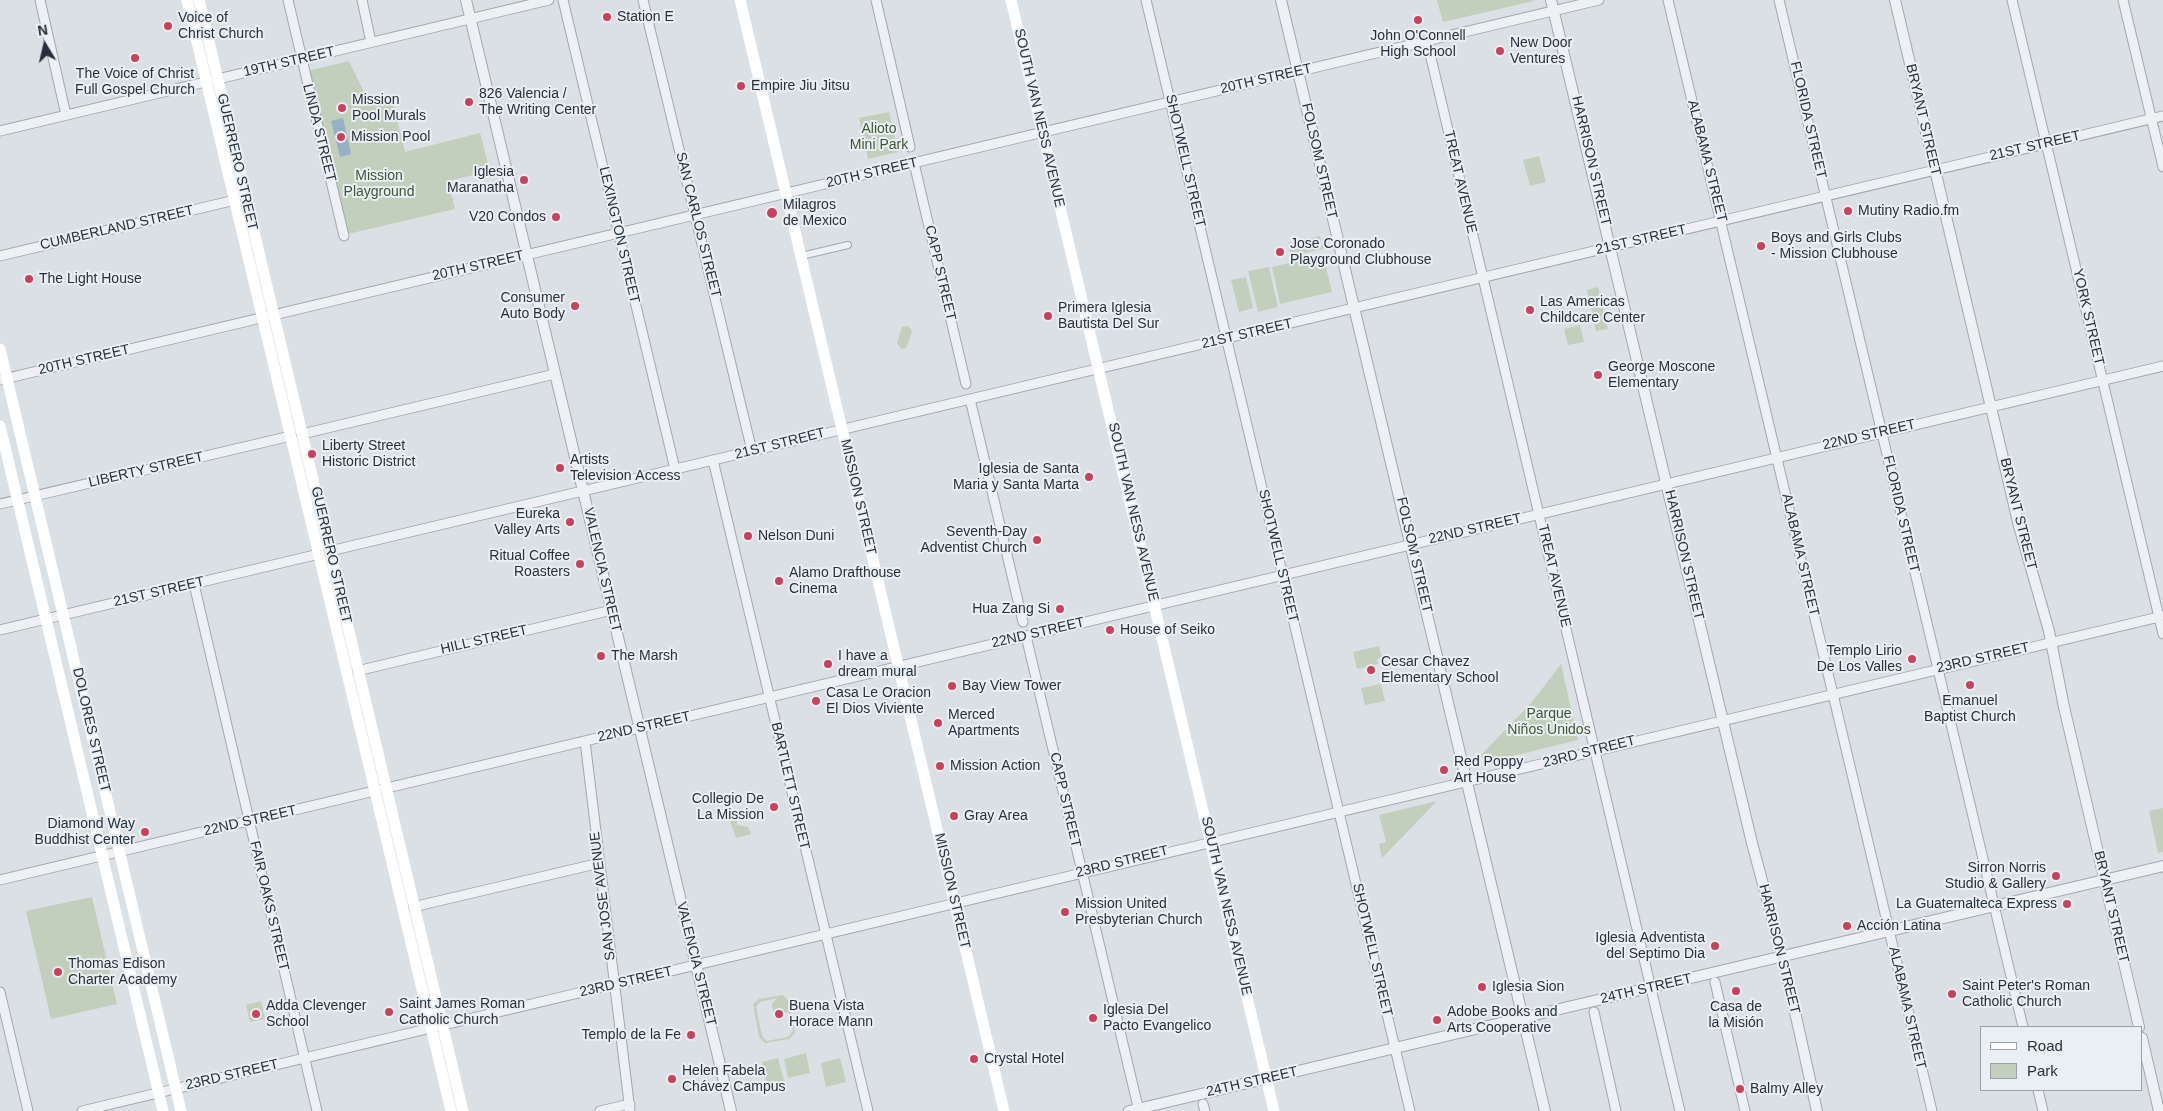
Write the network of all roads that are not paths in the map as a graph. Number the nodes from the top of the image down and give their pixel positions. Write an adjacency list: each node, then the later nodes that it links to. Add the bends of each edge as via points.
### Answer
1 (40, 0): 30 (street)
2 (187, 0): 28 (main road, GUERRERO STREET)
3 (198, 0): 28 (main road, GUERRERO STREET)
4 (288, 0): 26 (street, LINDA STREET)
5 (362, 0): 25 (street)
6 (466, 0): 23 (street, VALENCIA STREET)
7 (549, 0): 23 (street, 19TH STREET)
8 (563, 0): 45 (street, LEXINGTON STREET)
9 (643, 0): 43 (street, SAN CARLOS STREET)
10 (740, 0): 40 (main road, MISSION STREET)
11 (876, 0): 36 (street)
12 (1012, 0): 34 (main road, SOUTH VAN NESS AVENUE)
13 (1146, 0): 29 (street, SHOTWELL STREET)
14 (1281, 0): 27 (street, FOLSOM STREET)
15 (1551, 0): 22 (street, HARRISON STREET)
16 (1599, 0): 22 (street, 20TH STREET)
17 (1668, 0): 44 (street, ALABAMA STREET)
18 (1779, 0): 41 (street, FLORIDA STREET)
19 (1895, 0): 39 (street, BRYANT STREET)
20 (2012, 0): 35 (street, YORK STREET)
21 (2123, 0): 32 (street)
22 (1554, 11): 24 (street, 20TH STREET); 48 (street, HARRISON STREET)
23 (470, 19): 25 (street, 19TH STREET); 49 (street, VALENCIA STREET)
24 (1427, 41): 27 (street, 20TH STREET); 52 (street, TREAT AVENUE)
25 (371, 42): 26 (street, 19TH STREET)
26 (301, 59): 28 (street, 19TH STREET); 46 (street, LINDA STREET)
27 (1298, 71): 29 (street, 20TH STREET); 53 (street, FOLSOM STREET)
28 (211, 80): 30 (street, 19TH STREET); 42 (main road, GUERRERO STREET); 54 (main road, GUERRERO STREET)
29 (1170, 101): 34 (street, 20TH STREET); 55 (street, SHOTWELL STREET)
30 (66, 115): 33 (street, 19TH STREET)
31 (2163, 116): 32 (street, 21ST STREET)
32 (2152, 118): 35 (street, 21ST STREET); 38 (street)
33 (0, 131)
34 (1042, 132): 37 (street, 20TH STREET); 58 (main road, SOUTH VAN NESS AVENUE)
35 (2046, 144): 39 (street, 21ST STREET); 61 (street, YORK STREET)
36 (910, 147)
37 (914, 163): 40 (street, 20TH STREET); 62 (street, CAPP STREET)
38 (2163, 167)
39 (1935, 170): 41 (street, 21ST STREET); 64 (street, BRYANT STREET)
40 (786, 194): 43 (street, 20TH STREET); 51 (main road, MISSION STREET)
41 (1826, 196): 44 (street, 21ST STREET); 67 (street, FLORIDA STREET)
42 (235, 200): 50 (street, CUMBERLAND STREET); 54 (main road, GUERRERO STREET)
43 (696, 215): 45 (street, 20TH STREET); 69 (street, SAN CARLOS STREET)
44 (1721, 221): 48 (street, 21ST STREET); 70 (street, ALABAMA STREET)
45 (618, 233): 49 (street, 20TH STREET); 72 (street, LEXINGTON STREET)
46 (344, 236)
47 (848, 245): 51 (street)
48 (1611, 247): 52 (street, 21ST STREET); 73 (street, HARRISON STREET)
49 (527, 255): 54 (street, 20TH STREET); 59 (street, VALENCIA STREET)
50 (0, 256)
51 (801, 256): 66 (main road, MISSION STREET)
52 (1482, 277): 53 (street, 21ST STREET); 78 (street, TREAT AVENUE)
53 (1354, 308): 55 (street, 21ST STREET); 79 (street, FOLSOM STREET)
54 (267, 317): 60 (street, 20TH STREET); 68 (main road, GUERRERO STREET)
55 (1227, 338): 58 (street, 21ST STREET); 81 (street, SHOTWELL STREET)
56 (0, 349): 60 (main road, DOLORES STREET)
57 (2163, 366): 61 (street, 22ND STREET)
58 (1099, 369): 63 (street, 21ST STREET); 83 (main road, SOUTH VAN NESS AVENUE)
59 (555, 374): 68 (street, LIBERTY STREET); 74 (street, VALENCIA STREET)
60 (4, 379): 75 (main road, DOLORES STREET)
61 (2103, 380): 64 (street, 22ND STREET); 86 (street, YORK STREET)
62 (966, 384)
63 (970, 399): 66 (street, 21ST STREET); 88 (street)
64 (1991, 407): 67 (street, 22ND STREET); 92 (street, BRYANT STREET)
65 (0, 426): 76 (main road, DOLORES STREET)
66 (842, 429): 69 (street, 21ST STREET); 93 (main road, MISSION STREET)
67 (1882, 432): 70 (street, 22ND STREET); 94 (street, FLORIDA STREET)
68 (297, 435): 75 (street, LIBERTY STREET); 80 (main road, GUERRERO STREET)
69 (752, 451): 71 (street, 21ST STREET)
70 (1777, 457): 73 (street, 22ND STREET); 96 (street, ALABAMA STREET)
71 (713, 460): 72 (street, 21ST STREET); 97 (street, BARTLETT STREET)
72 (675, 469): 74 (street, 21ST STREET)
73 (1667, 484): 78 (street, 22ND STREET); 98 (street, HARRISON STREET)
74 (583, 491): 80 (street, 21ST STREET); 84 (street, VALENCIA STREET)
75 (35, 496): 76 (street, LIBERTY STREET); 85 (main road, DOLORES STREET)
76 (18, 500): 77 (street, LIBERTY STREET); 87 (main road, DOLORES STREET)
77 (0, 504)
78 (1539, 514): 79 (street, 22ND STREET); 103 (street, TREAT AVENUE)
79 (1411, 544): 81 (street, 22ND STREET); 104 (street, FOLSOM STREET)
80 (325, 553): 82 (street, 21ST STREET); 95 (main road, GUERRERO STREET); 105 (main road, GUERRERO STREET)
81 (1282, 575): 83 (street, 22ND STREET); 106 (street, SHOTWELL STREET)
82 (194, 584): 85 (street, 21ST STREET); 107 (street, FAIR OAKS STREET)
83 (1154, 605): 91 (street, 22ND STREET); 108 (main road, SOUTH VAN NESS AVENUE)
84 (612, 610): 95 (street, HILL STREET); 99 (street, VALENCIA STREET)
85 (63, 615): 87 (street, 21ST STREET); 100 (main road, DOLORES STREET)
86 (2161, 616): 90 (street, YORK STREET); 92 (street, 23RD STREET)
87 (46, 619): 89 (street, 21ST STREET); 101 (main road, DOLORES STREET)
88 (1023, 622)
89 (0, 630)
90 (2163, 634)
91 (1026, 636): 93 (street, 22ND STREET); 113 (street, CAPP STREET)
92 (2051, 642): 94 (street, 23RD STREET); 115 (street, BRYANT STREET)
93 (898, 666): 97 (street, 22ND STREET); 116 (main road, MISSION STREET)
94 (1938, 669): 96 (street, 23RD STREET); 117 (street, FLORIDA STREET)
95 (357, 670): 105 (main road, GUERRERO STREET)
96 (1833, 694): 98 (street, 23RD STREET); 119 (street, ALABAMA STREET)
97 (769, 697): 99 (street, 22ND STREET); 120 (street, BARTLETT STREET)
98 (1723, 720): 103 (street, 23RD STREET); 121 (street, HARRISON STREET)
99 (640, 728): 102 (street, 22ND STREET); 122 (street, VALENCIA STREET)
100 (91, 732): 101 (main road); 109 (main road, DOLORES STREET)
101 (74, 737): 110 (main road, DOLORES STREET)
102 (585, 741): 105 (street, 22ND STREET); 111 (street, SAN JOSE AVENUE)
103 (1595, 750): 104 (street, 23RD STREET); 125 (street, TREAT AVENUE)
104 (1467, 782): 106 (street, 23RD STREET); 128 (street, FOLSOM STREET)
105 (380, 790): 107 (street, 22ND STREET); 118 (main road, GUERRERO STREET); 131 (main road, GUERRERO STREET)
106 (1339, 812): 108 (street, 23RD STREET); 133 (street, SHOTWELL STREET)
107 (249, 821): 109 (street, 22ND STREET); 134 (street, FAIR OAKS STREET)
108 (1211, 841): 113 (street, 23RD STREET); 135 (main road, SOUTH VAN NESS AVENUE)
109 (120, 852): 110 (street, 22ND STREET); 136 (main road, DOLORES STREET)
110 (102, 856): 114 (street, 22ND STREET); 138 (main road, DOLORES STREET)
111 (600, 863): 118 (street); 124 (street, SAN JOSE AVENUE)
112 (2163, 866): 115 (street, 24TH STREET)
113 (1082, 872): 116 (street, 23RD STREET); 140 (street, CAPP STREET)
114 (0, 880)
115 (2104, 880): 117 (street, 24TH STREET); 130 (street, BRYANT STREET)
116 (954, 902): 120 (street, 23RD STREET); 151 (main road, MISSION STREET)
117 (1994, 906): 119 (street, 24TH STREET); 129 (street, FLORIDA STREET)
118 (413, 907): 131 (main road, GUERRERO STREET)
119 (1889, 931): 121 (street, 24TH STREET); 159 (street, ALABAMA STREET)
120 (826, 934): 122 (street, 23RD STREET); 150 (street, BARTLETT STREET)
121 (1782, 956): 125 (street, 24TH STREET); 158 (street, HARRISON STREET)
122 (696, 965): 124 (street, 23RD STREET); 149 (street, VALENCIA STREET)
123 (1715, 982): 157 (street)
124 (614, 985): 131 (street, 23RD STREET); 139 (street, SAN JOSE AVENUE)
125 (1651, 988): 128 (street, 24TH STREET); 156 (street, TREAT AVENUE)
126 (0, 992): 141 (street)
127 (1594, 1012): 155 (street)
128 (1523, 1018): 133 (street, 24TH STREET); 154 (street, FOLSOM STREET)
129 (2023, 1026)
130 (2139, 1026)
131 (436, 1027): 134 (street, 23RD STREET); 146 (main road, GUERRERO STREET); 147 (main road, GUERRERO STREET)
132 (2143, 1042): 161 (street)
133 (1395, 1048): 135 (street, 24TH STREET); 153 (street, SHOTWELL STREET)
134 (304, 1058): 136 (street, 23RD STREET); 145 (street, FAIR OAKS STREET)
135 (1267, 1078): 140 (street, 24TH STREET); 152 (main road, SOUTH VAN NESS AVENUE)
136 (176, 1088): 138 (street, 23RD STREET); 144 (main road, DOLORES STREET)
137 (2038, 1091): 160 (street)
138 (158, 1092): 142 (street, 23RD STREET); 143 (main road, DOLORES STREET)
139 (630, 1107): 148 (street)
140 (1136, 1110)
141 (28, 1111)
142 (82, 1111)
143 (163, 1111)
144 (181, 1111)
145 (317, 1111)
146 (451, 1111)
147 (463, 1111)
148 (600, 1111)
149 (731, 1111)
150 (868, 1111)
151 (1004, 1111)
152 (1274, 1111)
153 (1410, 1111)
154 (1545, 1111)
155 (1616, 1111)
156 (1680, 1111)
157 (1746, 1111)
158 (1817, 1111)
159 (1932, 1111)
160 (2043, 1111)
161 (2159, 1111)

